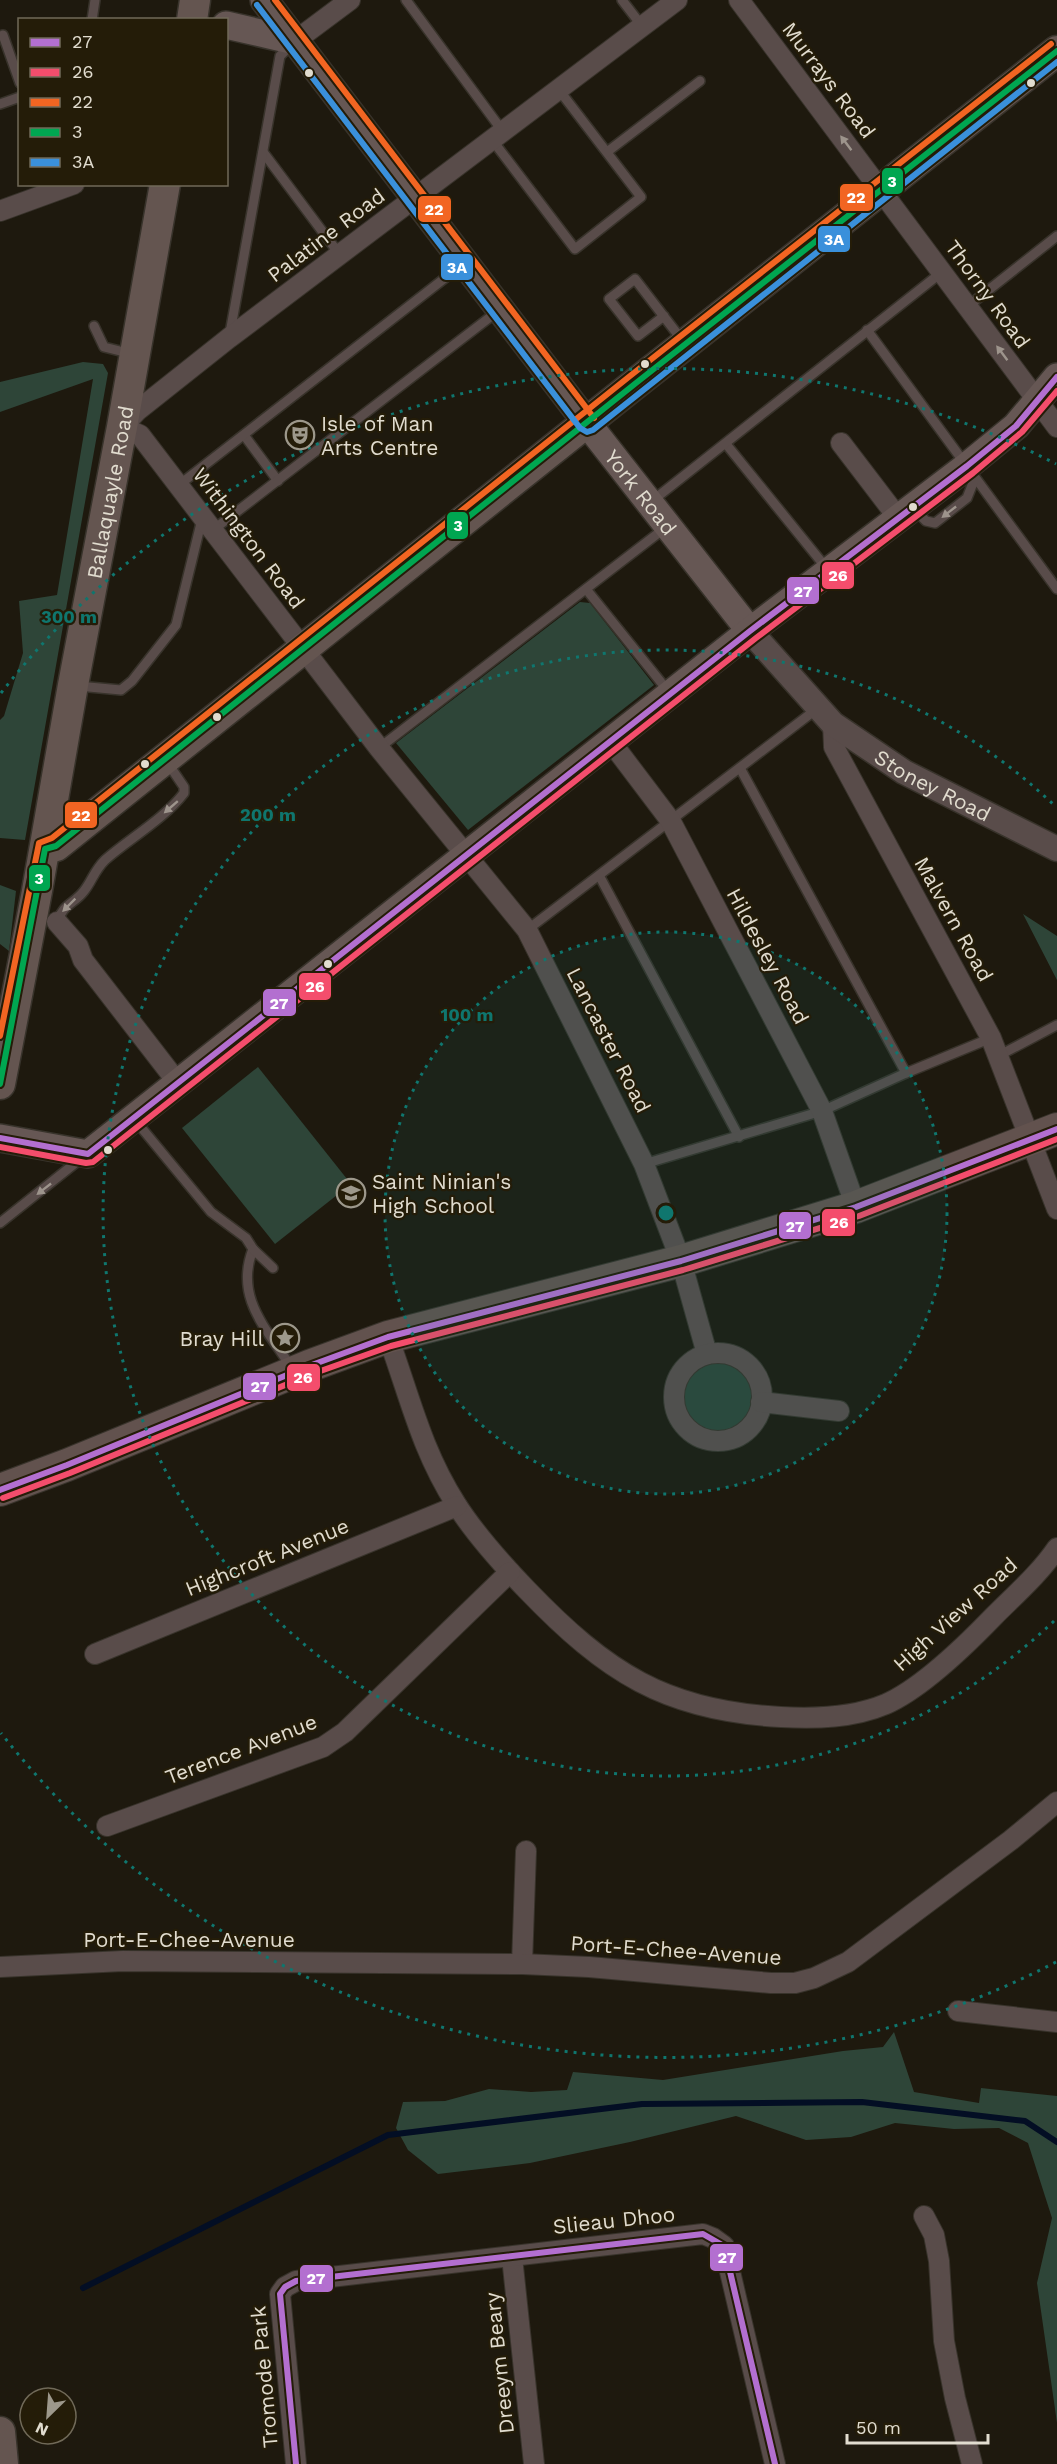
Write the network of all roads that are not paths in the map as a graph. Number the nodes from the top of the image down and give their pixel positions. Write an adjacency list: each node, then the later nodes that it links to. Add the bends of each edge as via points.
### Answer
1 (95, 0): 9 (lane)
2 (195, 0): 10 (main road)
3 (350, 0): 14 (street)
4 (406, 0): 21 (lane)
5 (622, 0): 12 (lane)
6 (677, 0): 12 (street, Palatine Road)
7 (739, 0): 26 (street, Murrays Road, one-way to 7)
8 (267, 1): 14 (main road, York Road)
9 (92, 18)
10 (194, 18)
11 (228, 25): 14 (main road)
12 (642, 26): 18 (street, Palatine Road)
13 (3, 35): 16 (lane)
14 (295, 42): 22 (lane, via 280,56); 27 (main road, York Road)
15 (1057, 51): 26 (main road)
16 (18, 76)
17 (700, 81): 23 (lane)
18 (559, 90): 21 (street, Palatine Road); 23 (lane)
19 (18, 98): 20 (lane)
20 (0, 104)
21 (499, 137): 23 (lane, via 575,249 641,197); 27 (street, Palatine Road)
22 (263, 152): 30 (lane); 38 (lane)
23 (607, 152)
24 (69, 186): 28 (street)
25 (165, 186): 40 (main road, Ballaquayle Road)
26 (880, 190): 32 (street, Thorny Road); 39 (main road)
27 (416, 197): 30 (street, Palatine Road); 31 (main road, York Road)
28 (0, 211)
29 (1057, 236): 33 (lane)
30 (340, 255): 38 (street, Palatine Road)
31 (465, 262): 34 (main road, York Road); 46 (lane)
32 (942, 272): 33 (street, Thorny Road); 37 (lane)
33 (967, 307): 42 (street, Thorny Road, one-way to 33)
34 (500, 309): 43 (main road, York Road); 50 (lane)
35 (664, 316): 35 (lane, via 635,279 609,299 638,336); 39 (lane)
36 (94, 326): 40 (lane, via 104,347)
37 (867, 330): 48 (lane); 49 (lane)
38 (230, 338): 44 (street, Palatine Road)
39 (686, 344): 43 (main road)
40 (135, 355): 44 (main road, Ballaquayle Road)
41 (1057, 377): 42 (main road)
42 (1037, 400): 45 (street, Thorny Road); 49 (main road)
43 (587, 423): 52 (main road, York Road); 60 (main road)
44 (122, 427): 51 (street, Withington Road, via 140,435); 61 (main road, Ballaquayle Road)
45 (1057, 427)
46 (244, 435): 50 (lane); 51 (lane)
47 (840, 443): 53 (street)
48 (726, 444): 52 (lane); 56 (lane)
49 (971, 472): 53 (main road); 58 (lane)
50 (278, 481): 54 (lane)
51 (179, 485): 54 (street, Withington Road)
52 (649, 503): 55 (main road, York Road)
53 (906, 513): 56 (main road)
54 (208, 523): 60 (street, Withington Road); 61 (lane, via 176,625 132,681 121,690)
55 (667, 526): 57 (lane); 59 (main road, York Road)
56 (830, 572): 59 (main road)
57 (586, 589): 62 (lane); 65 (lane)
58 (1057, 589)
59 (750, 631): 62 (main road); 63 (street, York Road)
60 (303, 648): 65 (street, Withington Road); 66 (main road)
61 (73, 685): 69 (main road, Ballaquayle Road)
62 (671, 696): 64 (main road)
63 (826, 716): 67 (lane); 70 (street, Stoney Road, via 904,772); 76 (street, Malvern Road, via 834,747)
64 (611, 742): 68 (street, Hildesley Road); 71 (main road)
65 (379, 748): 71 (street, Withington Road)
66 (165, 759): 69 (main road, via 56,846); 73 (lane, one-way to 73, via 184,793 103,862)
67 (741, 768): 68 (lane); 77 (lane)
68 (670, 820): 72 (lane); 80 (street, Hildesley Road)
69 (45, 849): 79 (main road, Ballaquayle Road)
70 (1057, 849)
71 (467, 855): 74 (street, Lancaster Road); 78 (main road)
72 (600, 877): 74 (lane); 83 (lane)
73 (57, 922): 78 (street)
74 (527, 930): 86 (street, Lancaster Road)
75 (1057, 1025): 76 (lane)
76 (994, 1047): 77 (lane); 82 (street, Malvern Road)
77 (906, 1072): 80 (lane)
78 (178, 1083): 81 (main road)
79 (0, 1084)
80 (822, 1111): 83 (lane); 87 (street, Hildesley Road)
81 (134, 1118): 85 (main road); 90 (lane, via 210,1212 246,1238)
82 (1044, 1135): 87 (highway); 88 (street)
83 (739, 1137): 86 (lane)
84 (0, 1138): 85 (main road)
85 (88, 1154): 89 (lane, one-way to 89)
86 (644, 1164): 91 (street, Lancaster Road)
87 (856, 1207): 91 (highway)
88 (1057, 1209)
89 (0, 1222)
90 (253, 1249): 92 (lane); 95 (lane, via 245,1282 258,1319)
91 (681, 1261): 93 (highway); 94 (street, Lancaster Road)
92 (273, 1268)
93 (388, 1337): 95 (highway); 99 (street, High View Road, via 426,1449)
94 (707, 1354): 96 (street, via 721,1353 747,1364 761,1388); 96 (street, via 686,1367 674,1390 677,1414 689,1430 705,1439 730,1439 751,1426)
95 (294, 1372): 98 (highway)
96 (761, 1402): 97 (street)
97 (839, 1411)
98 (3, 1487)
99 (457, 1506): 101 (street, High View Road); 102 (street, Highcroft Avenue)
100 (1057, 1548): 101 (street, High View Road, via 981,1630 929,1676 887,1704 843,1716 810,1718 728,1713 638,1683 590,1650)
101 (510, 1572): 104 (street, Terence Avenue, via 345,1731 323,1747)
102 (95, 1654)
103 (1057, 1802): 106 (street, Port-E-Chee-Avenue, via 848,1962 814,1978 771,1983 589,1966)
104 (107, 1826)
105 (526, 1851): 106 (street)
106 (522, 1964): 107 (street, Port-E-Chee-Avenue, via 123,1961)
107 (0, 1967)
108 (958, 2011): 109 (street)
109 (1057, 2022)
110 (924, 2212): 118 (street, via 934,2235 944,2341)
111 (512, 2258): 112 (street, Slieau Dhoo, via 296,2281); 116 (street, Dreeym Beary); 117 (street, Slieau Dhoo, via 703,2234 724,2246)
112 (285, 2287): 115 (street, Tromode Park, via 280,2295)
113 (0, 2432): 114 (main road)
114 (3, 2464)
115 (296, 2464)
116 (534, 2464)
117 (775, 2464)
118 (972, 2464)

